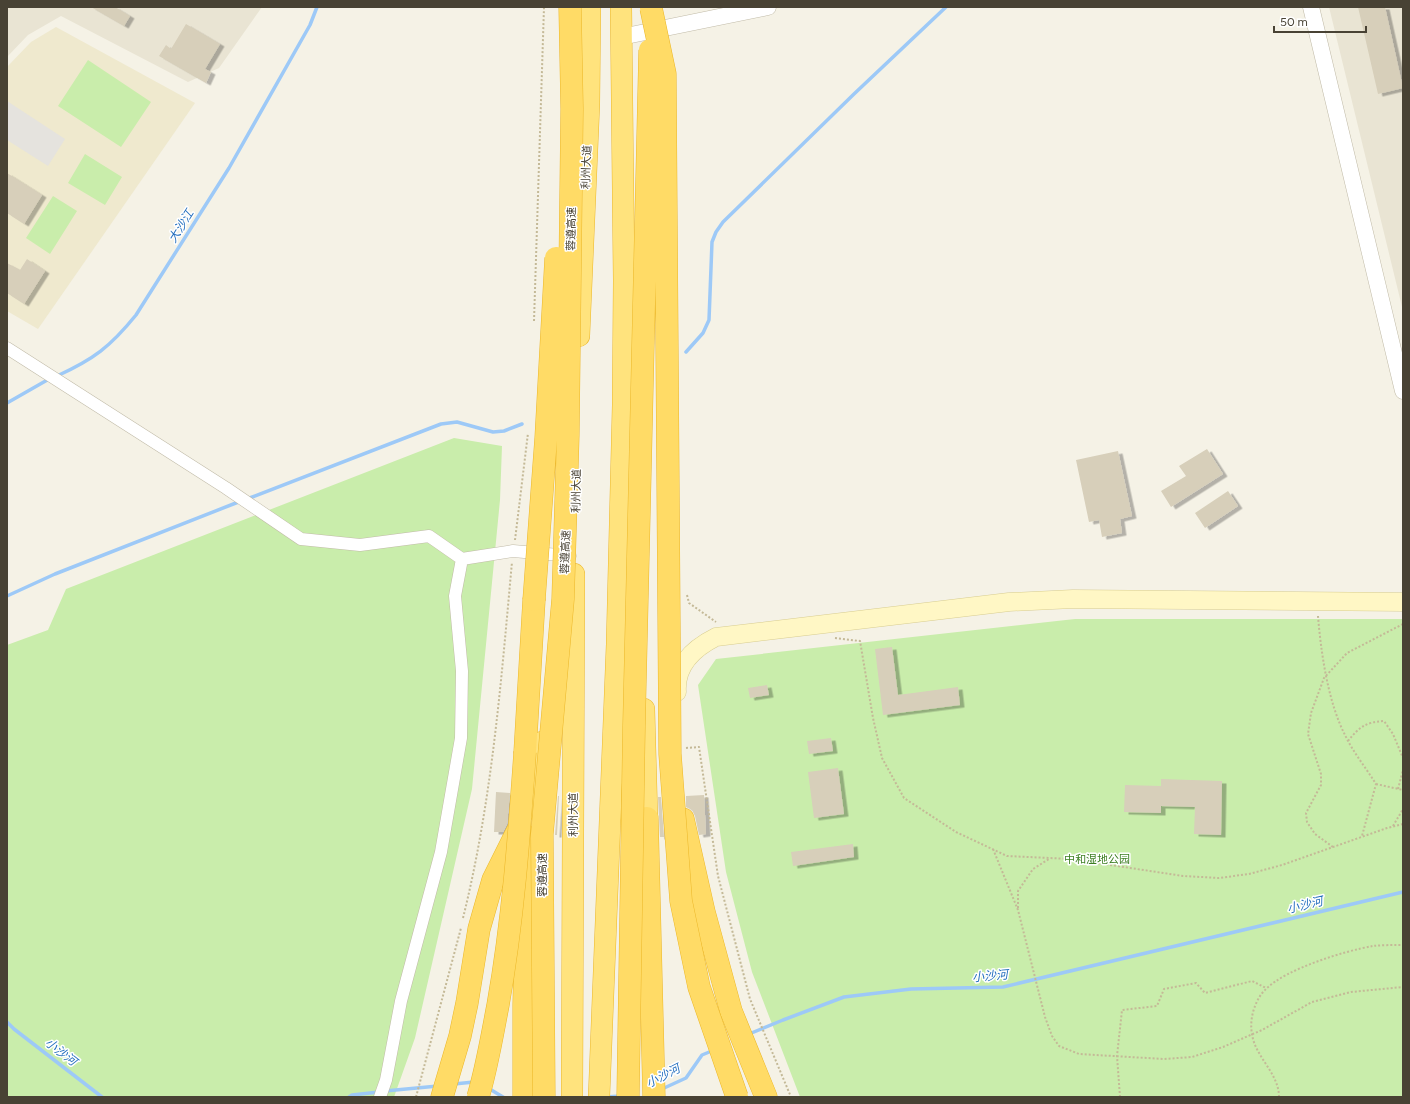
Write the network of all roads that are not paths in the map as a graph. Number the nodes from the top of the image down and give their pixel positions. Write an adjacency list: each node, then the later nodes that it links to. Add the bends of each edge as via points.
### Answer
1 (570, 7): 8 (highway, 蓉遵高速, bridge)
2 (590, 7): 11 (highway, 利州大道)
3 (621, 7): 7 (highway)
4 (651, 7): 28 (highway, bridge); 30 (highway, bridge, via 665,74 670,754 681,901 699,987)
5 (768, 7): 7 (street)
6 (1311, 7): 10 (street)
7 (621, 37): 15 (highway, via 624,281)
8 (572, 109): 23 (highway, bridge, via 559,206 547,430 519,840 508,950); 25 (highway, 蓉遵高速, bridge, via 563,599 542,834)
9 (7, 348): 12 (street, via 301,539 360,545 428,536)
10 (1403, 391)
11 (575, 556): 12 (street, via 513,551); 13 (highway, 利州大道)
12 (462, 559): 21 (street, via 455,596 462,671 461,738 441,852 401,1001 386,1080)
13 (574, 593): 18 (highway); 26 (highway, 利州大道)
14 (1403, 602): 17 (main road, via 1073,599 1008,602 716,637 701,644 679,669 676,681)
15 (617, 644): 16 (highway); 27 (highway)
16 (644, 706): 17 (highway); 19 (highway)
17 (680, 748): 20 (main road)
18 (528, 810): 22 (highway, via 494,880 481,922 467,1003); 24 (highway)
19 (647, 818): 29 (highway)
20 (683, 819): 31 (highway, via 704,912 732,1011)
21 (380, 1097)
22 (442, 1097)
23 (478, 1097)
24 (524, 1097)
25 (544, 1097)
26 (572, 1097)
27 (599, 1097)
28 (628, 1097)
29 (654, 1097)
30 (737, 1097)
31 (766, 1097)

